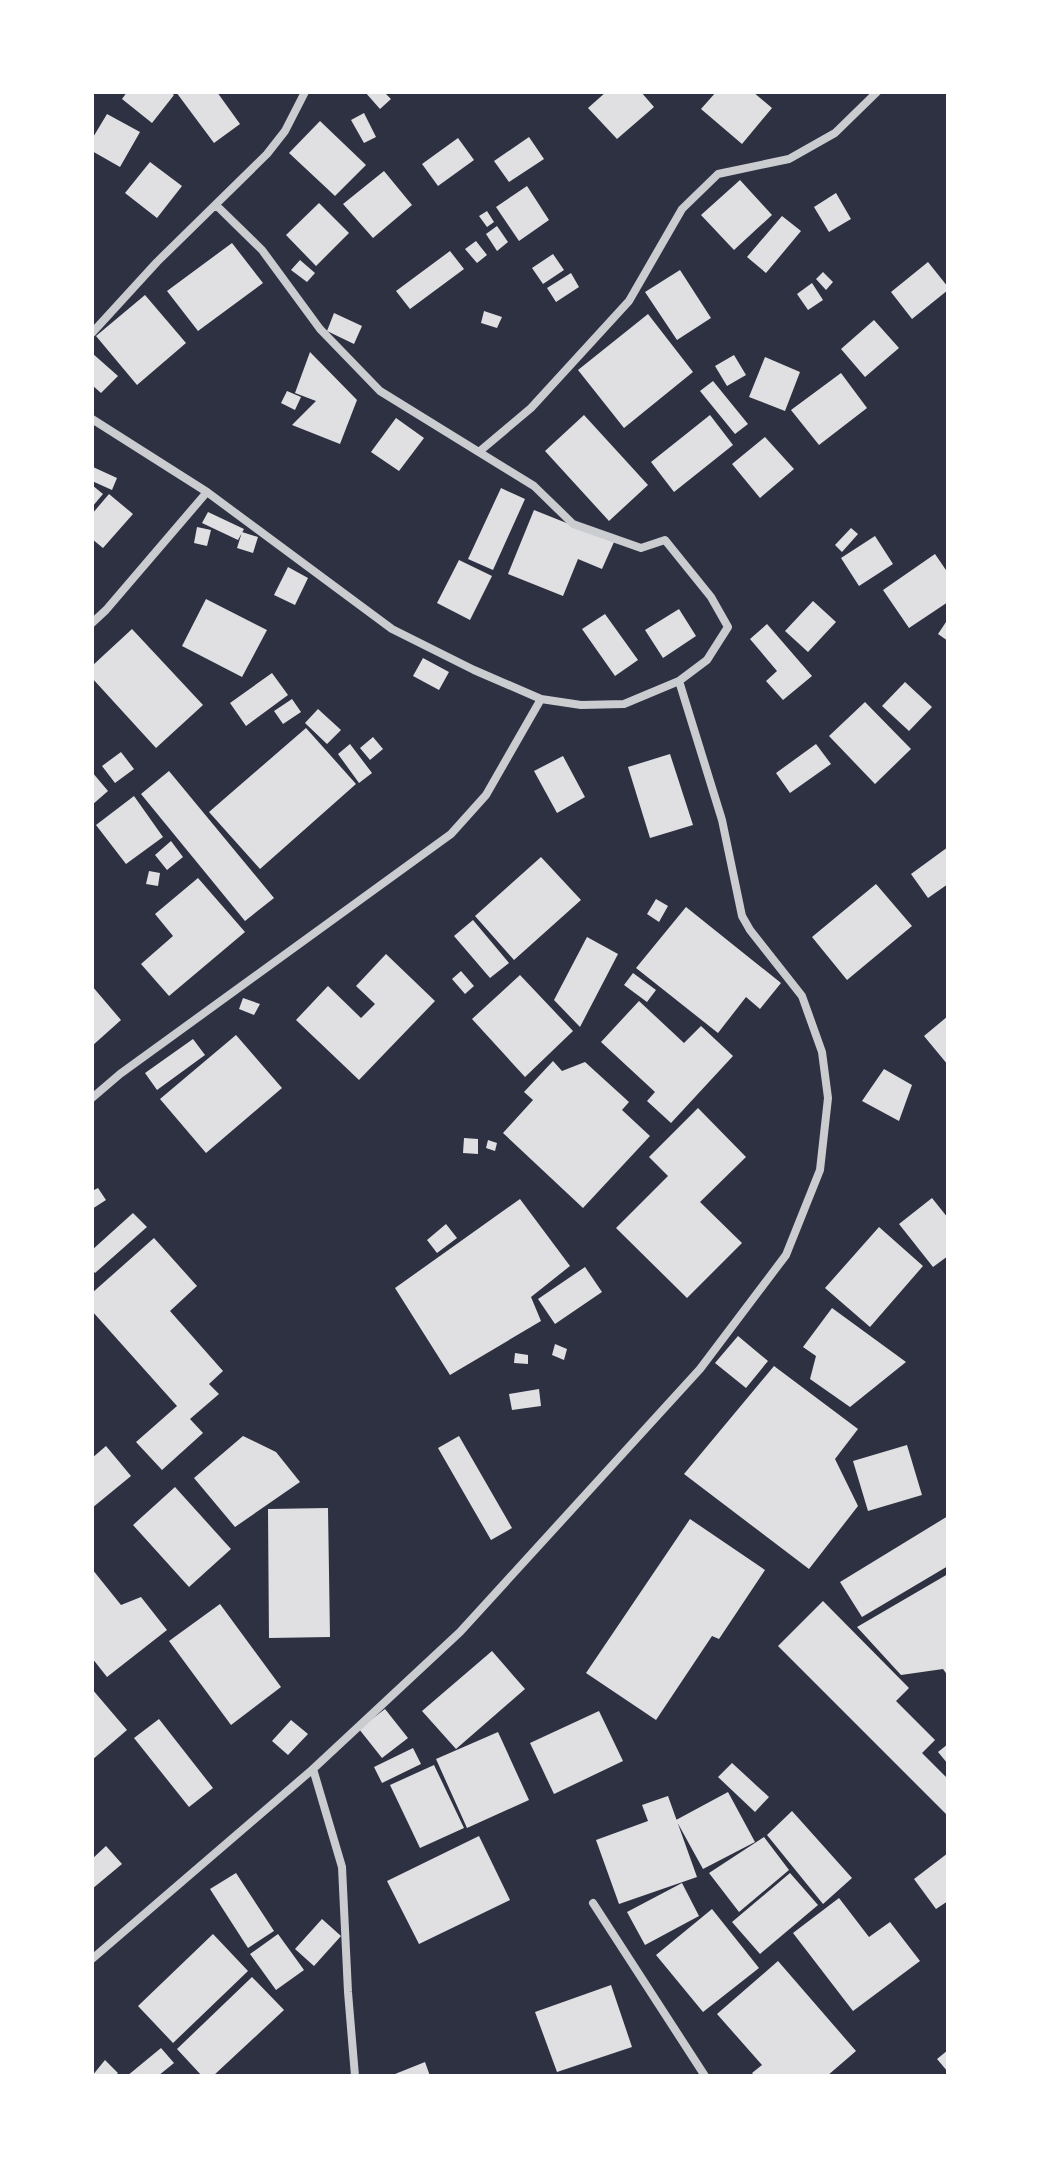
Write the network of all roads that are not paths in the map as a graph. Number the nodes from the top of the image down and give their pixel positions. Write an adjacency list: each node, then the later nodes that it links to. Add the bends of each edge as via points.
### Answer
1 (305, 92): 3 (street, via 267,154)
2 (877, 92): 6 (street, via 835,133 789,159 718,174 682,209 629,301 531,408)
3 (216, 205): 4 (street); 6 (street, via 262,250 320,329 380,391)
4 (92, 333)
5 (92, 419): 7 (street)
6 (480, 451): 9 (street, via 534,486 573,524 641,548 665,540 728,627 707,660)
7 (207, 492): 8 (street); 10 (street, via 392,629)
8 (92, 623)
9 (679, 681): 10 (street, via 624,704); 12 (street, via 722,820 742,916 802,996 818,1038 828,1098 820,1170 786,1255 700,1369 460,1632)
10 (541, 699): 11 (street, via 486,795 451,834)
11 (92, 1098)
12 (313, 1769): 14 (street); 15 (street, via 342,1867)
13 (593, 1903): 16 (street)
14 (92, 1959)
15 (355, 2076)
16 (705, 2076)

